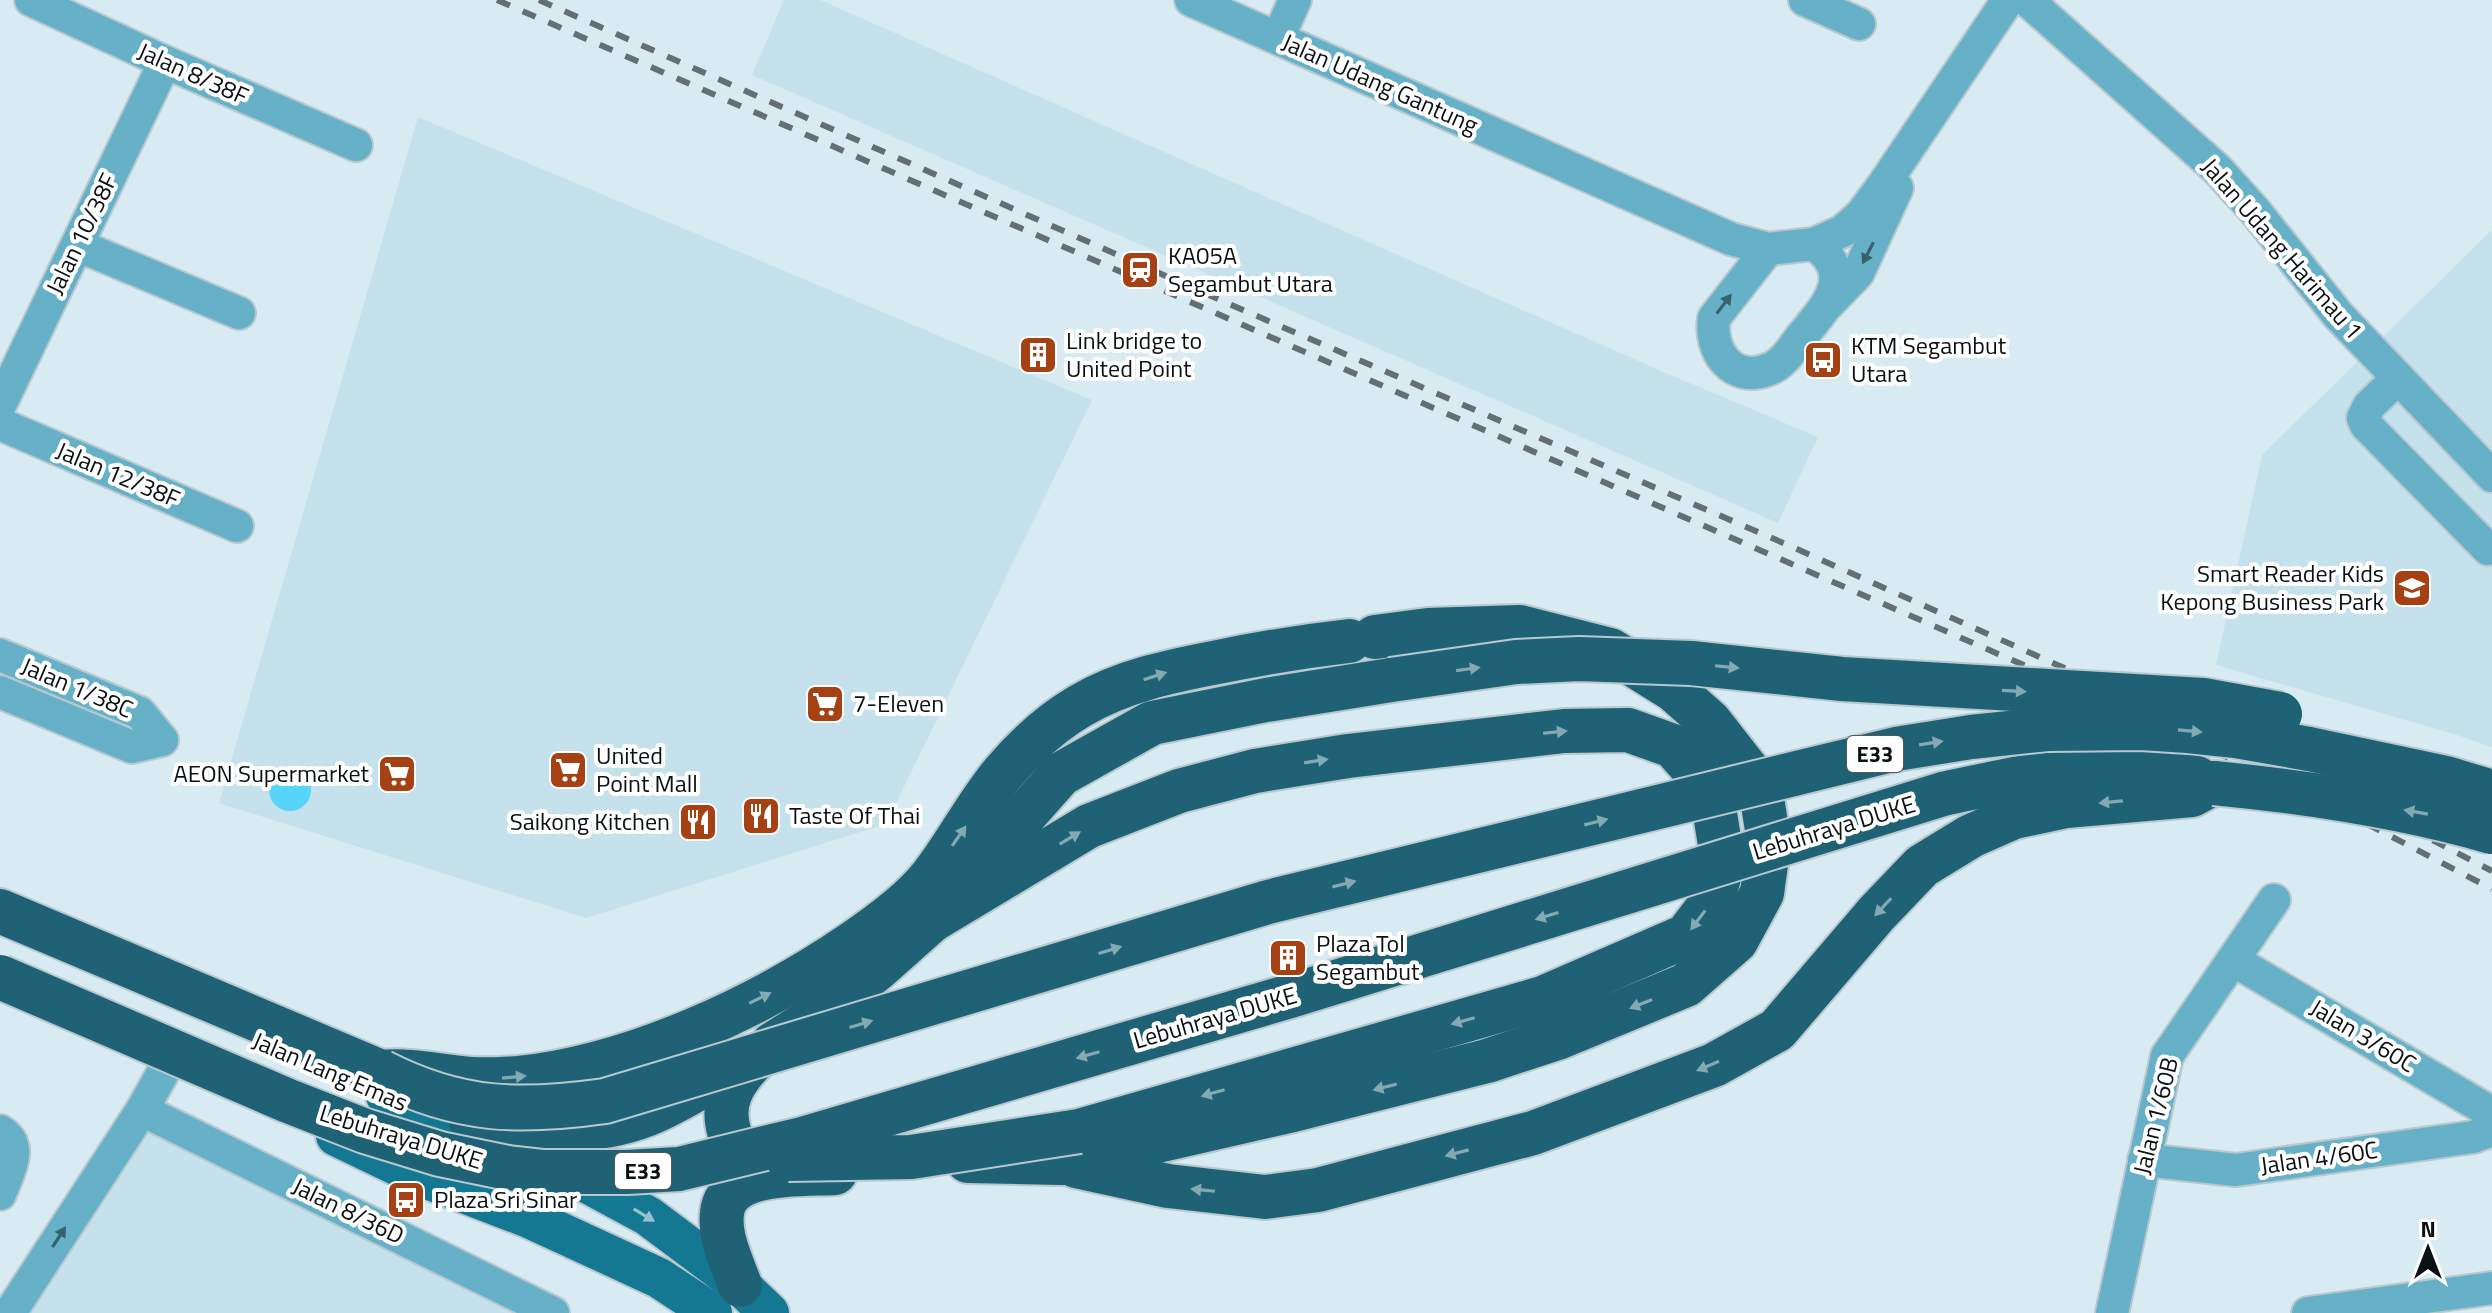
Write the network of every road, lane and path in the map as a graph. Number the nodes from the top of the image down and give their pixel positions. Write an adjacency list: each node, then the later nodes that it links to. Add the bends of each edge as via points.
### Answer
1 (31, 0): 9 (street, Jalan 8/38F)
2 (1191, 0): 8 (street, Jalan Udang Gantung)
3 (1295, 0): 8 (street)
4 (1805, 0): 7 (street)
5 (2008, 0): 10 (street)
6 (2027, 0): 17 (street, Jalan Udang Harimau 1, via 2217,169 2338,315)
7 (1859, 24)
8 (1278, 38): 14 (street, Jalan Udang Gantung, via 1731,239)
9 (165, 62): 11 (street, Jalan 8/38F); 13 (street, Jalan 10/38F)
10 (1922, 130): 12 (street, via 1861,215 1843,231); 15 (street, one-way to 15, via 1858,273)
11 (356, 145)
12 (1814, 244): 14 (street); 15 (street, via 1833,265 1836,279)
13 (77, 245): 16 (street); 18 (street, Jalan 10/38F)
14 (1768, 249): 15 (street, one-way to 14, via 1780,364 1755,373 1730,365 1714,345 1714,318)
15 (1828, 304)
16 (239, 313)
17 (2398, 378): 20 (street, Jalan Udang Harimau 1); 22 (street, via 2369,406 2363,418 2366,425)
18 (0, 405)
19 (0, 424): 21 (street, Jalan 12/38F)
20 (2492, 476)
21 (237, 526)
22 (2488, 549)
23 (0, 655): 24 (street, Jalan 1/38C, via 140,713 162,740 132,747)
24 (0, 692)
25 (2492, 776): 31 (highway, one-way to 25, bridge, via 1061,774 1152,723 1516,662 1677,662 1842,679 2203,700 2298,718)
26 (2214, 783): 28 (highway, Lebuhraya DUKE / E33, one-way to 26, bridge, via 2437,816 2302,791); 44 (highway, one-way to 44, via 2192,795 2066,806 2014,817 1971,836 1922,866 1777,1030 1714,1065 1533,1133 1318,1190 1265,1197 1168,1186); 46 (highway, Lebuhraya DUKE / E33, one-way to 46, bridge, via 2177,772 2125,767 2027,776 1943,794 1297,994 802,1139)
27 (2492, 792): 38 (highway, E33, one-way to 27, bridge, via 440,1096 487,1105 522,1109 605,1101 1268,902 1896,749 1971,737 2141,728 2236,736)
28 (2492, 832)
29 (2274, 900): 33 (street, Jalan 1/60B)
30 (0, 911): 38 (highway, E33)
31 (931, 921): 36 (highway, via 824,1012); 44 (highway, one-way to 44, via 1089,826 1179,791 1255,771 1564,731 1628,730 1673,746 1711,789 1723,863 1712,902 1686,936 1543,998)
32 (0, 927): 40 (main road, Jalan Lang Emas)
33 (2233, 960): 41 (street, Jalan 3/60C); 45 (street, Jalan 1/60B, via 2167,1056)
34 (0, 977): 46 (highway, Lebuhraya DUKE / E33, bridge, via 286,1100 440,1154 544,1172)
35 (0, 986): 37 (main road)
36 (777, 1042): 40 (highway, via 649,1114 604,1127 514,1128); 47 (highway, via 737,1081 726,1115 730,1135 752,1165)
37 (170, 1060): 39 (street); 51 (main road, via 417,1175 529,1218 659,1278)
38 (381, 1072): 44 (highway, one-way to 44, via 473,1079 578,1068 694,1030 773,992 853,943 929,879 1002,774 1037,738 1081,705 1166,672 1428,630 1520,627 1610,650 1674,690 1710,722 1760,786 1769,842 1762,893 1736,941 1686,985 1487,1061 1293,1110)
39 (142, 1110): 50 (street, one-way to 39); 52 (street, Jalan 8/36D)
40 (421, 1112): 51 (main road, Jalan Lang Emas, one-way to 51, via 549,1162 648,1216)
41 (2492, 1113)
42 (2492, 1130): 45 (street, Jalan 4/60C, via 2236,1170)
43 (7, 1137): 48 (street, via 13,1159)
44 (1070, 1147): 46 (highway, bridge, via 777,1159); 47 (highway)
45 (2144, 1160): 53 (street, Jalan 1/60B)
46 (679, 1169)
47 (791, 1176): 51 (highway, via 753,1179 725,1198 721,1215)
48 (0, 1194)
49 (2492, 1288): 54 (street)
50 (16, 1303)
51 (740, 1304)
52 (553, 1313)
53 (2112, 1313)
54 (2308, 1313)

